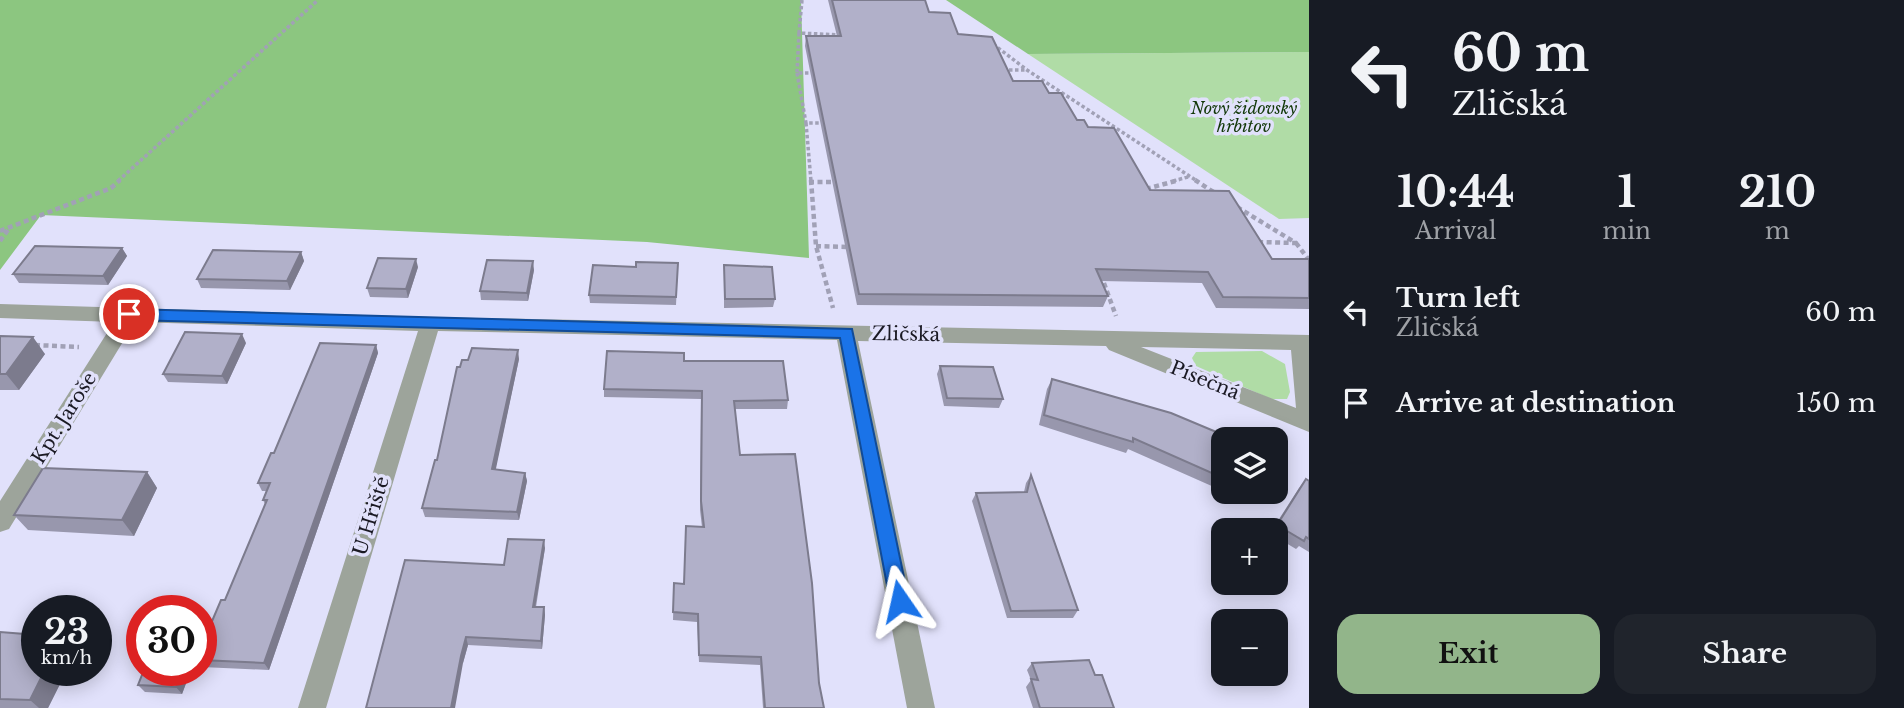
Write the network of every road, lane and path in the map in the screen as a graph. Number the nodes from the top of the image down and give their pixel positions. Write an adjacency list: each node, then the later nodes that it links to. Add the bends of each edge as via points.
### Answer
1 (318, 0): 18 (path, via 111,188)
2 (802, 0): 3 (path)
3 (799, 33): 4 (path); 9 (path)
4 (849, 36)
5 (987, 42): 7 (path, via 999,46)
6 (1000, 70): 7 (path)
7 (1027, 70): 12 (path)
8 (824, 72): 9 (path)
9 (797, 73): 10 (path)
10 (806, 123): 11 (path); 13 (path)
11 (834, 123)
12 (1189, 177): 15 (path); 16 (path)
13 (809, 182): 14 (path); 23 (path)
14 (850, 182)
15 (1144, 190)
16 (1225, 199)
17 (1237, 206): 22 (path)
18 (10, 226): 19 (path); 20 (path)
19 (0, 230)
20 (0, 240)
21 (1255, 242): 22 (path)
22 (1296, 243): 25 (path)
23 (816, 246): 24 (path); 30 (path, via 829,301)
24 (858, 247)
25 (1309, 260)
26 (1097, 265): 32 (path)
27 (0, 310): 28 (street, Zličská)
28 (129, 314): 29 (street, Zličská); 35 (street, Kpt. Jaroše)
29 (430, 324): 30 (street, Zličská); 38 (street, U Hřiště)
30 (846, 333): 31 (street, Zličská); 39 (street)
31 (1100, 338): 32 (street, Zličská); 36 (street, Písečná)
32 (1125, 339): 33 (street, Zličská)
33 (1305, 343): 36 (street)
34 (27, 345): 35 (path)
35 (108, 348): 37 (street, Kpt. Jaroše)
36 (1308, 423)
37 (0, 522)
38 (312, 708)
39 (921, 708)

